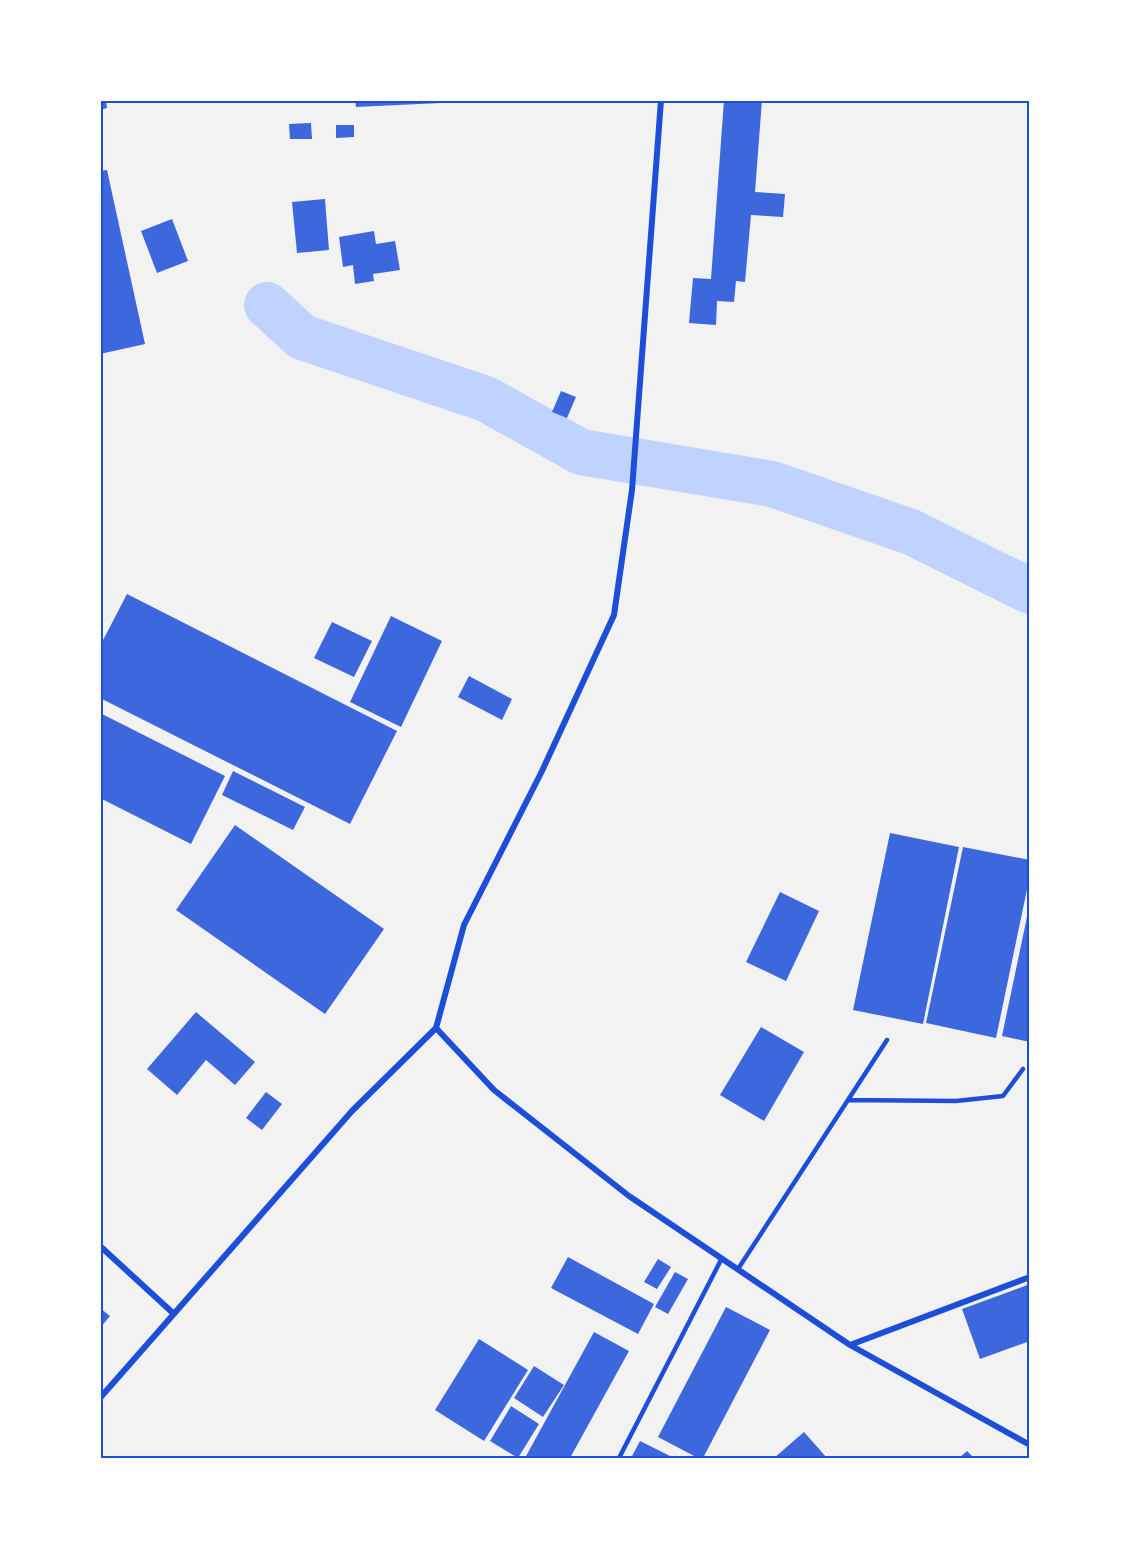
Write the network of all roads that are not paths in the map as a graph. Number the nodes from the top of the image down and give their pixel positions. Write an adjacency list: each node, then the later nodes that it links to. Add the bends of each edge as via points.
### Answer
1 (661, 100): 2 (street, via 632,490 614,615 542,771 464,925)
2 (436, 1028): 7 (street, via 494,1090 629,1196); 10 (street, via 352,1111)
3 (887, 1040): 5 (lane)
4 (1023, 1069): 5 (lane, via 1003,1096 956,1101)
5 (848, 1100): 8 (lane)
6 (100, 1246): 10 (street)
7 (722, 1258): 8 (street); 14 (lane)
8 (738, 1269): 11 (street)
9 (1029, 1277): 11 (street)
10 (174, 1314): 12 (street)
11 (850, 1345): 13 (street)
12 (100, 1398)
13 (1029, 1445)
14 (619, 1458)

